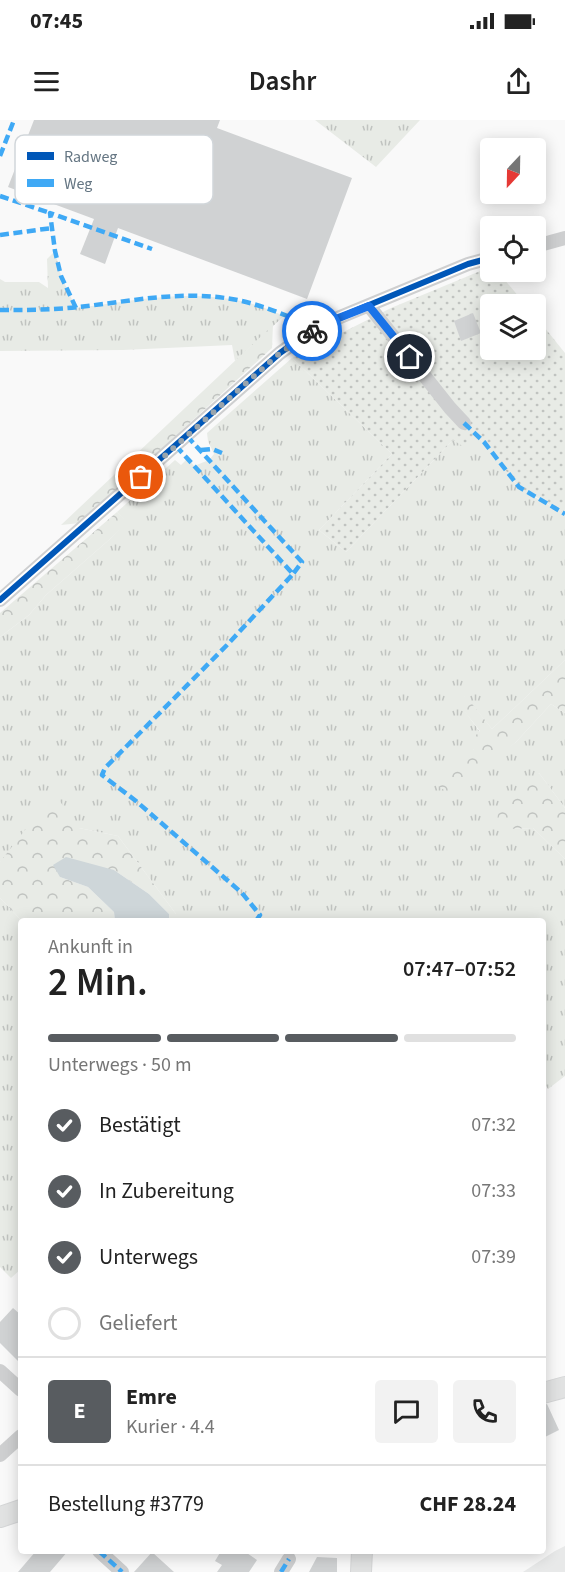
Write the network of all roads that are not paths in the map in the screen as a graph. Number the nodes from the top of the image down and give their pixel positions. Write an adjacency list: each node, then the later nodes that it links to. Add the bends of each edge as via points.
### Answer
1 (565, 238): 2 (street)
2 (546, 243)
3 (480, 261): 4 (street)
4 (369, 306): 5 (street); 6 (street, via 316,327 280,353)
5 (464, 423)
6 (0, 600)
7 (0, 1371): 8 (street)
8 (18, 1387)
9 (565, 1387): 10 (street)
10 (546, 1392)
11 (18, 1439): 12 (street)
12 (0, 1455)
13 (18, 1511): 14 (street)
14 (0, 1517)
15 (102, 1554): 18 (street)
16 (362, 1554): 20 (street)
17 (289, 1559): 19 (street)
18 (122, 1572)
19 (281, 1572)
20 (361, 1572)

